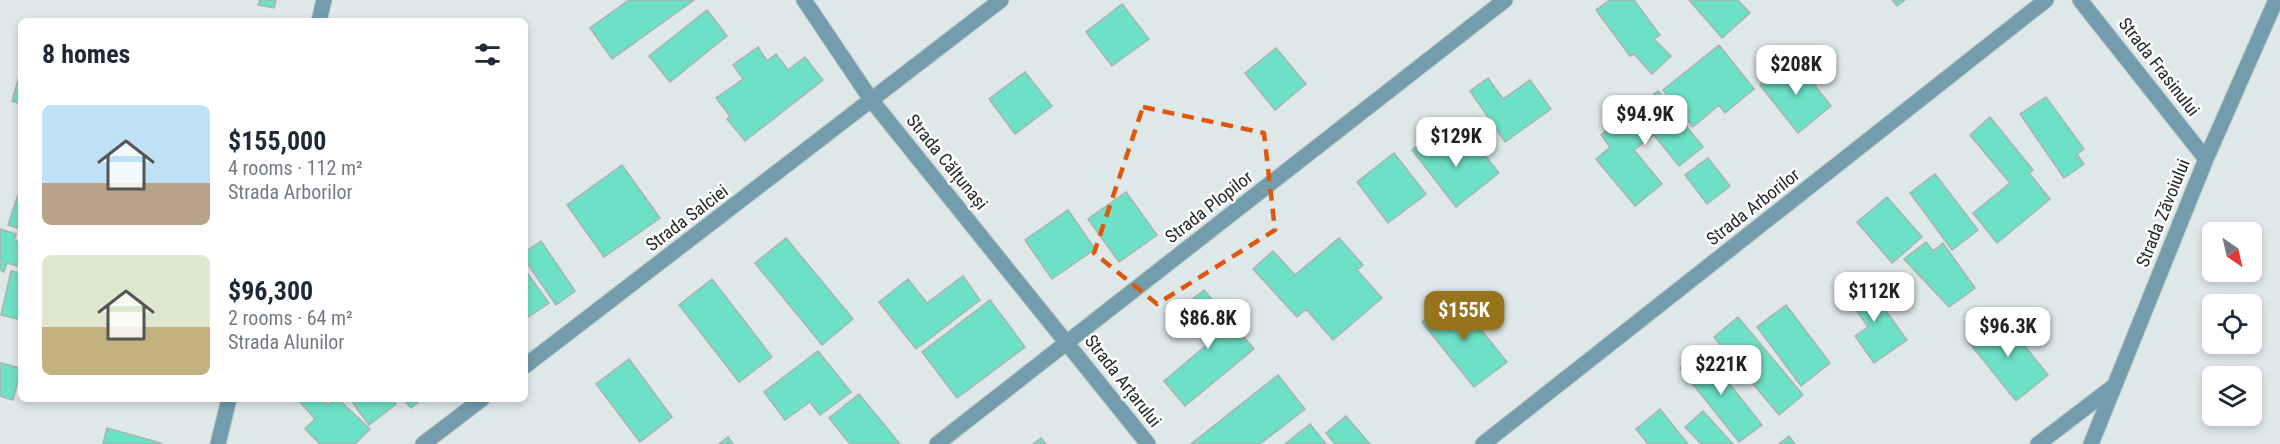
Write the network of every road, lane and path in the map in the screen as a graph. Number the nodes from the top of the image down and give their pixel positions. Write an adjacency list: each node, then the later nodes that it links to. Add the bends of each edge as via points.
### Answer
1 (324, 0): 8 (street)
2 (804, 0): 9 (street, Strada Călțunași)
3 (1001, 0): 9 (street, Strada Salciei)
4 (1505, 0): 11 (street, Strada Plopilor)
5 (2046, 0): 20 (street, Strada Arborilor)
6 (2080, 0): 10 (street, Strada Frasinului)
7 (2276, 0): 10 (street, Strada Zăvoiului)
8 (320, 18)
9 (872, 100): 11 (street, Strada Călțunași); 12 (street, Strada Salciei)
10 (2206, 159): 13 (street, Strada Zăvoiului)
11 (1067, 343): 18 (street, Strada Plopilor); 19 (street, Strada Arțarului)
12 (528, 364)
13 (2114, 386): 21 (street); 22 (street, Strada Zăvoiului)
14 (228, 402): 16 (street)
15 (478, 402): 17 (street)
16 (218, 444)
17 (423, 444)
18 (937, 444)
19 (1148, 444)
20 (1483, 444)
21 (2038, 444)
22 (2091, 444)

